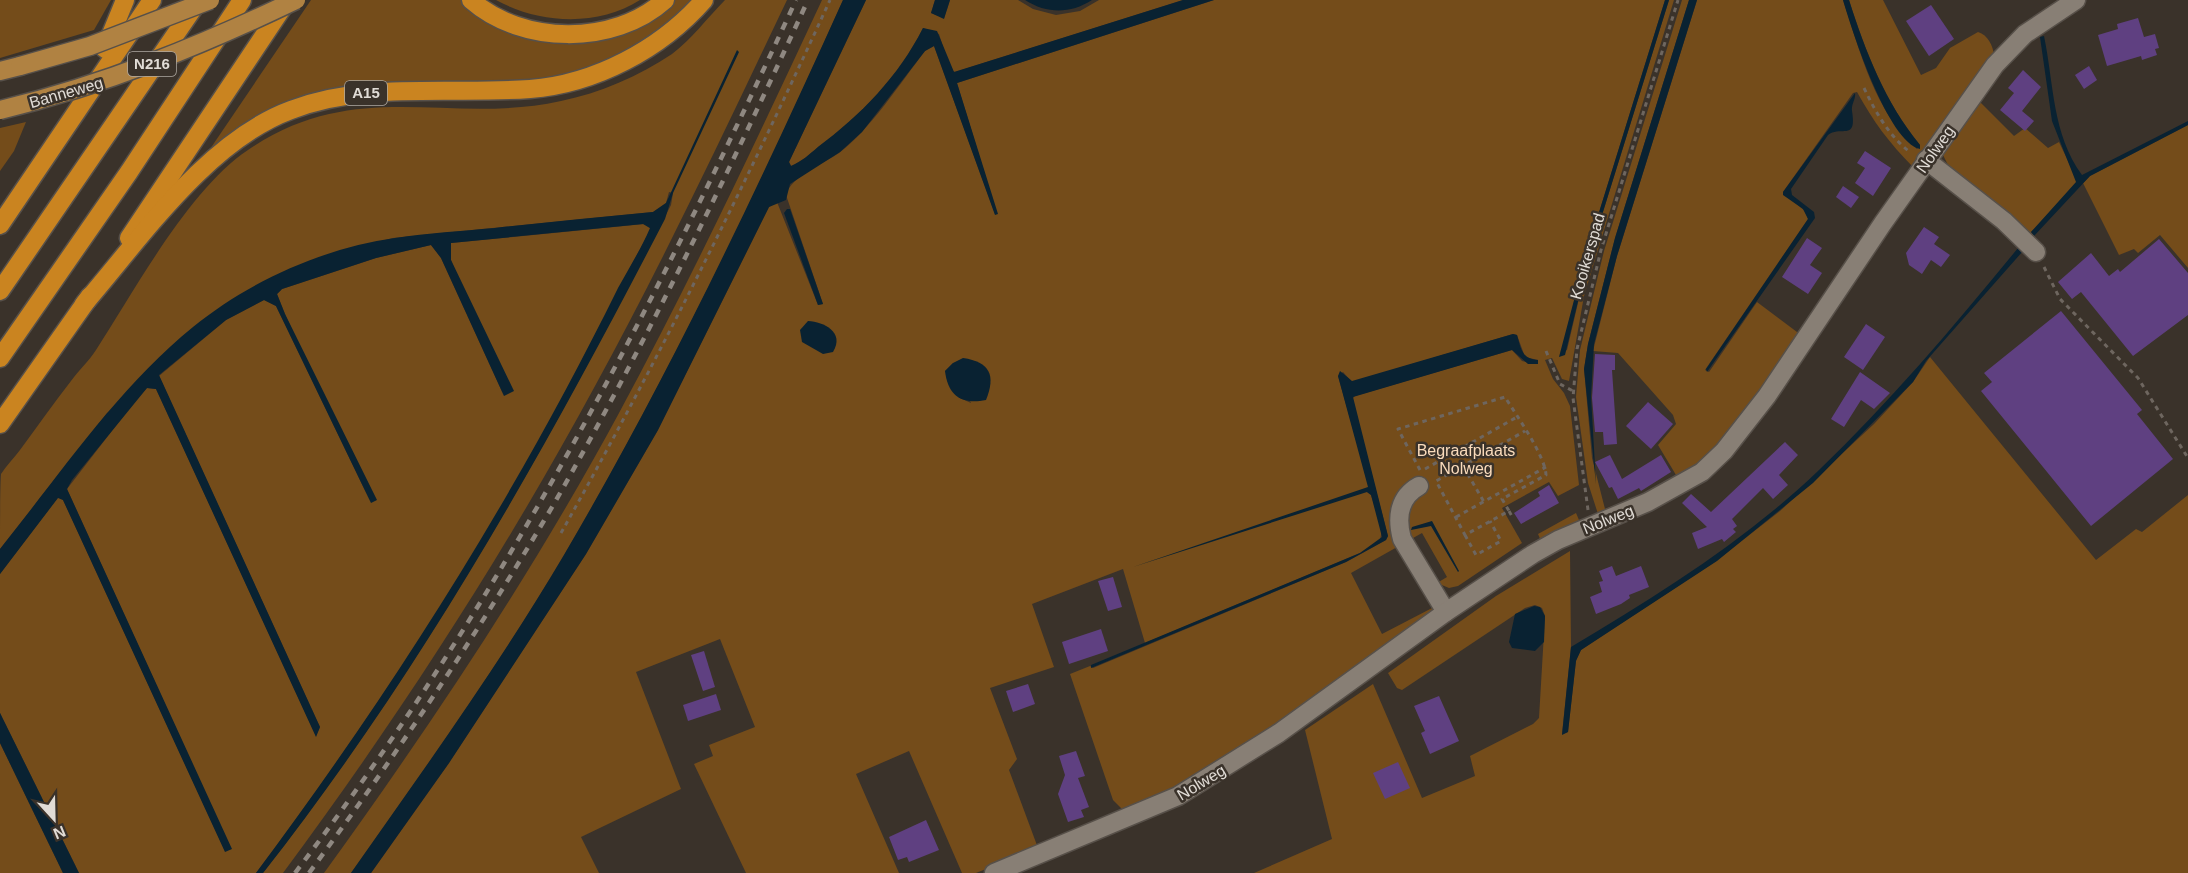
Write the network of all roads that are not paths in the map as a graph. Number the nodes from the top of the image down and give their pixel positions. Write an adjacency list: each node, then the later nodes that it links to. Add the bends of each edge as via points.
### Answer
1 (125, 0): 13 (highway)
2 (152, 0): 13 (highway)
3 (199, 0): 18 (highway)
4 (210, 0): 12 (main road, N216, bridge, via 100,42)
5 (242, 0): 20 (highway)
6 (288, 0): 19 (highway, A15)
7 (296, 0): 14 (main road, Banneweg / N216, bridge, via 151,64)
8 (471, 0): 9 (highway, via 523,29 570,35 615,27)
9 (665, 0)
10 (704, 0): 19 (highway, A15, via 658,41 627,60 583,78 533,89 348,95 290,110 263,123 223,150 184,189)
11 (2076, 0): 15 (street, Nolweg, via 2006,51)
12 (0, 71)
13 (84, 101): 16 (highway)
14 (0, 110)
15 (1926, 160): 17 (street, via 2004,221); 23 (street, Nolweg, via 1767,396 1724,451 1702,472 1674,489 1550,544)
16 (0, 225)
17 (2036, 252)
18 (0, 291)
19 (84, 304): 21 (highway, A15)
20 (0, 358)
21 (0, 424)
22 (1420, 479): 23 (street, via 1405,496 1399,529)
23 (1446, 612): 24 (street, Nolweg, via 1279,733 1178,796)
24 (994, 873)

